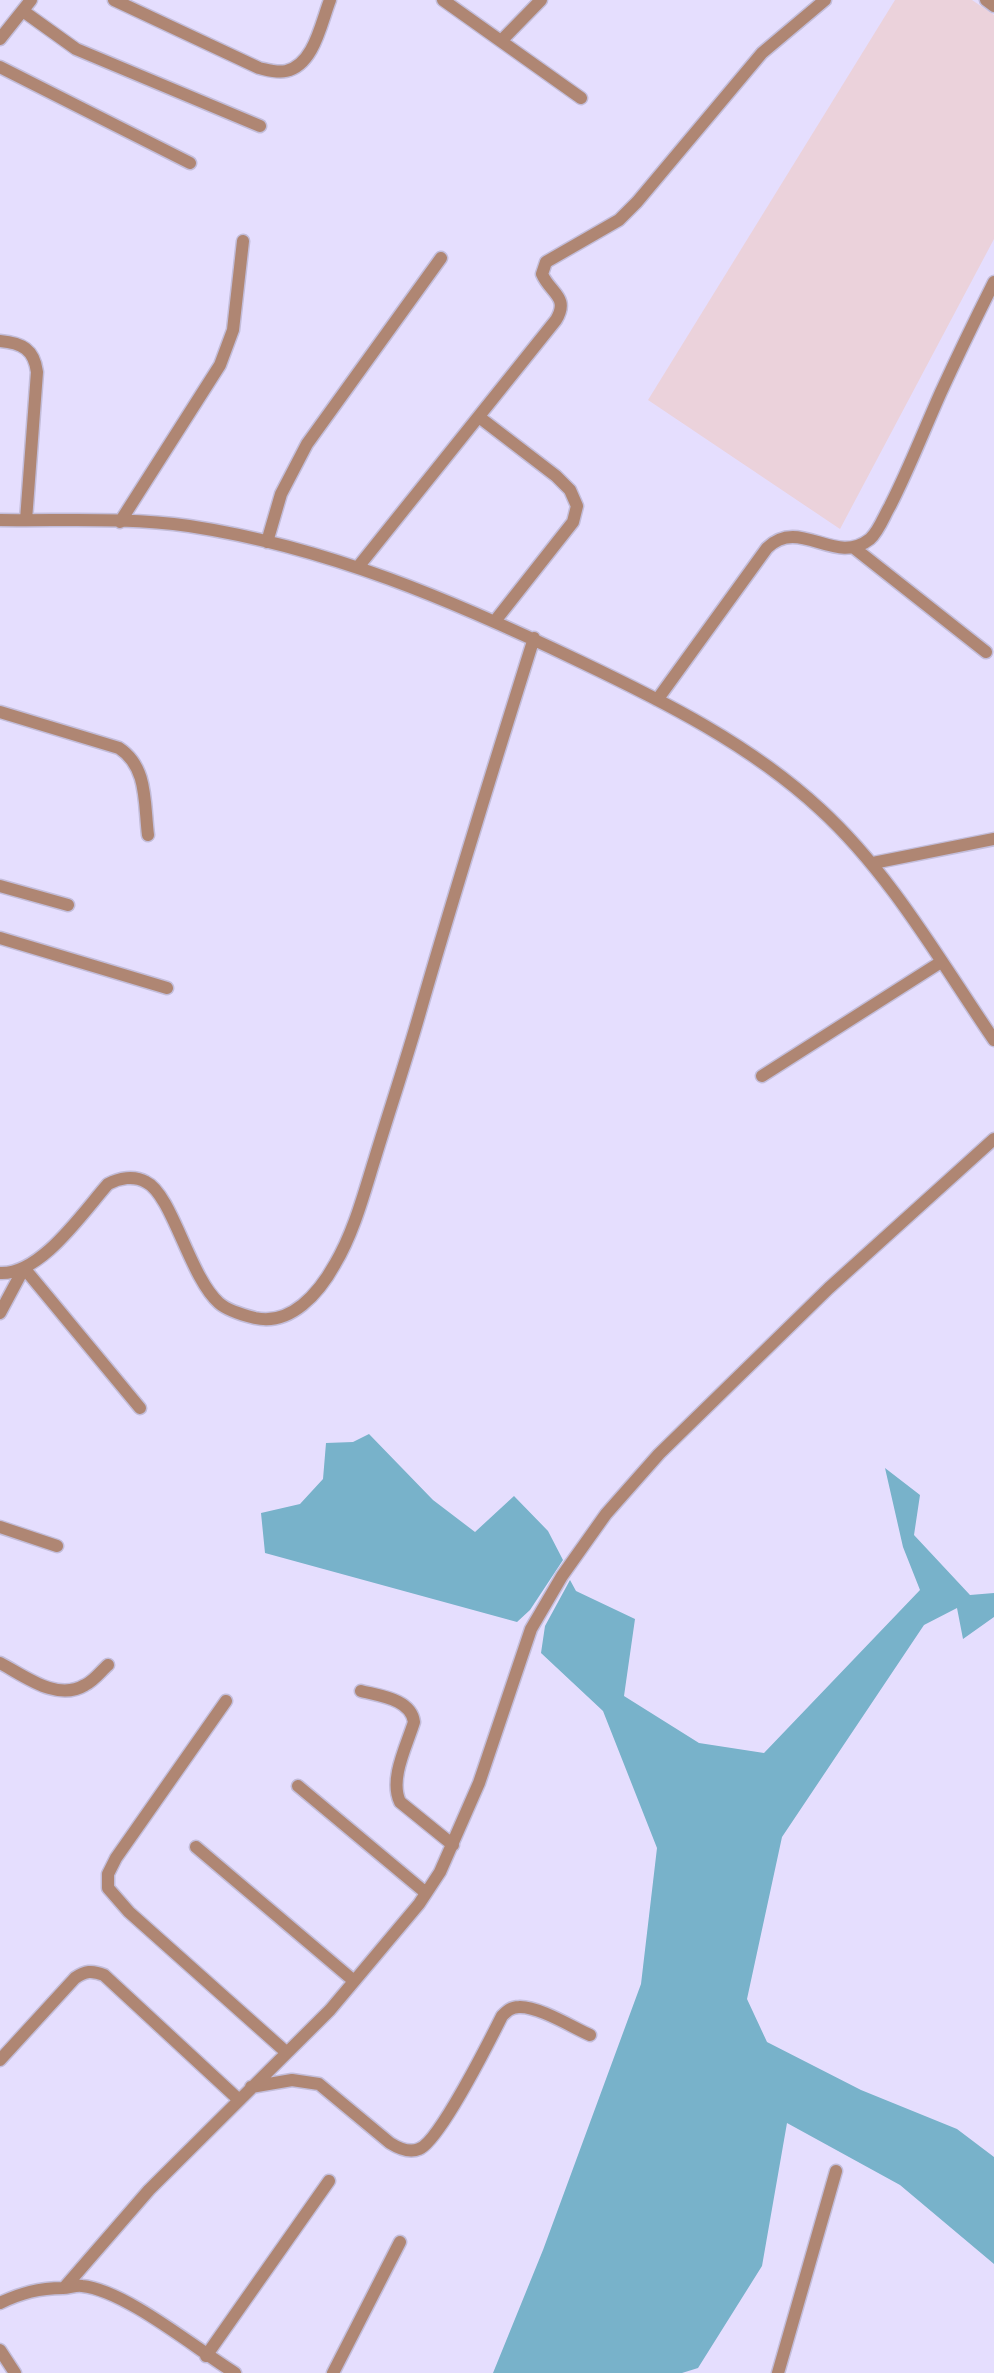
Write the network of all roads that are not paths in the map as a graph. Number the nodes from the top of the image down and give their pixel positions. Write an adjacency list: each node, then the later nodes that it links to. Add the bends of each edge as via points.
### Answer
1 (30, 0): 9 (street)
2 (114, 0): 3 (street, via 259,68 275,72 287,71 303,62)
3 (330, 0)
4 (443, 0): 11 (street)
5 (541, 0): 11 (street)
6 (826, 0): 20 (street, via 762,54 619,220 546,262 542,274 544,281 558,295 562,311)
7 (986, 0): 8 (street)
8 (994, 6)
9 (23, 11): 10 (street); 14 (street, via 76,48)
10 (0, 39)
11 (501, 41): 13 (street)
12 (0, 68): 15 (street)
13 (581, 98)
14 (260, 126)
15 (190, 163)
16 (243, 241): 23 (street, via 233,330 220,365)
17 (441, 258): 24 (street, via 307,444 281,494)
18 (994, 282): 25 (street, via 882,521 870,538)
19 (0, 342): 22 (street, via 20,345 29,352 36,366)
20 (479, 417): 26 (street); 27 (street, via 556,476 570,490 577,506 573,522)
21 (0, 520): 22 (street)
22 (26, 520): 23 (street)
23 (120, 522): 24 (street, via 164,523)
24 (267, 542): 26 (street, via 306,550)
25 (853, 547): 29 (street); 30 (street, via 836,548 790,535 776,538)
26 (358, 567): 27 (street)
27 (495, 621): 28 (street)
28 (534, 638): 30 (street); 43 (street, via 362,1198 335,1265 318,1289 302,1307 279,1318 258,1319 233,1312 220,1304 203,1285 160,1195 146,1182 128,1178 118,1178 108,1184 44,1256)
29 (986, 652)
30 (657, 700): 34 (street, via 719,735 785,779 821,809)
31 (0, 712): 32 (street, via 119,748 131,756 140,772)
32 (148, 835)
33 (994, 839): 34 (street)
34 (873, 863): 38 (street)
35 (0, 886): 36 (street)
36 (68, 905)
37 (0, 938): 39 (street)
38 (941, 962): 40 (street); 41 (street)
39 (167, 988)
40 (994, 1040)
41 (762, 1076)
42 (994, 1139): 54 (street, via 829,1288 659,1454 606,1514 562,1576 531,1629 479,1783)
43 (24, 1268): 44 (street); 45 (street); 46 (street)
44 (0, 1273)
45 (0, 1313)
46 (140, 1408)
47 (0, 1527): 48 (street)
48 (57, 1546)
49 (0, 1662): 50 (street, via 60,1692 74,1691 87,1685)
50 (108, 1664)
51 (361, 1692): 54 (street, via 393,1700 413,1713 414,1722 396,1792 400,1802)
52 (226, 1701): 59 (street, via 116,1858 108,1874 108,1888 129,1912)
53 (298, 1786): 56 (street)
54 (453, 1845): 56 (street)
55 (196, 1847): 57 (street)
56 (426, 1893): 57 (street)
57 (354, 1981): 59 (street, via 330,2010)
58 (590, 2035): 61 (street, via 530,2008 510,2009 502,2016 469,2079 429,2143 418,2150 400,2149 390,2143 319,2084 292,2080)
59 (286, 2052): 61 (street)
60 (0, 2060): 62 (street, via 74,1978 84,1972 95,1971 104,1975)
61 (251, 2087): 62 (street)
62 (238, 2099): 66 (street, via 124,2217)
63 (836, 2171): 73 (street)
64 (329, 2181): 69 (street)
65 (400, 2242): 72 (street)
66 (64, 2288): 67 (street, via 31,2290); 69 (street, via 81,2286 106,2292 149,2316)
67 (0, 2303)
68 (0, 2350): 70 (street)
69 (206, 2356): 71 (street)
70 (15, 2373)
71 (235, 2373)
72 (333, 2373)
73 (778, 2373)

